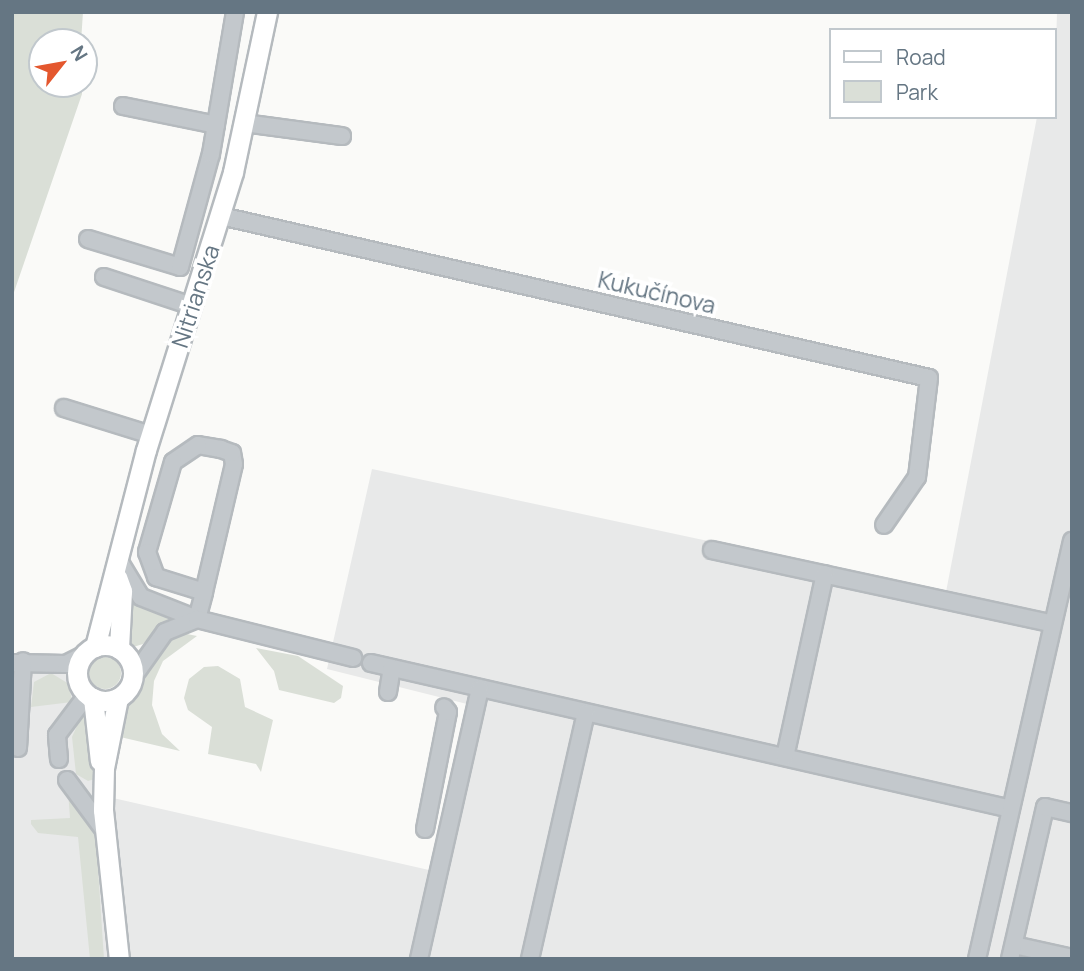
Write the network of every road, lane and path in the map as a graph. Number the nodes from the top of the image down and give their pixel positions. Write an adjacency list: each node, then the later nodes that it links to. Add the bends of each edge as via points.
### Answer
1 (235, 12): 5 (street, Nitrianska)
2 (267, 12): 4 (main road, Nitrianska)
3 (123, 106): 5 (street)
4 (244, 123): 6 (street); 7 (main road, Nitrianska)
5 (216, 125): 8 (street, Nitrianska, via 180,267)
6 (342, 136)
7 (221, 216): 10 (main road, Nitrianska); 13 (street, Kukučínova, via 929,378 917,477)
8 (89, 239)
9 (104, 277): 10 (street)
10 (192, 306): 12 (main road, Nitrianska)
11 (64, 408): 12 (street)
12 (151, 435): 16 (main road, Nitrianska)
13 (884, 525)
14 (1072, 541): 20 (street)
15 (712, 550): 17 (street)
16 (118, 569): 19 (street, via 141,597); 21 (main road, Nitrianska); 23 (main road, Nitrianska)
17 (825, 574): 20 (street); 35 (street)
18 (204, 592): 18 (street, via 156,577 146,552 173,462 198,445 232,453 234,464); 19 (street)
19 (197, 619): 22 (street); 23 (street, via 172,628 148,651)
20 (1051, 623): 38 (street)
21 (90, 651): 23 (main road); 27 (main road, Nitrianska)
22 (353, 658)
23 (127, 661): 31 (main road)
24 (17, 662): 27 (street); 34 (street)
25 (371, 663): 26 (street)
26 (392, 668): 28 (street); 29 (street)
27 (72, 670): 30 (main road)
28 (481, 688): 33 (street); 47 (street)
29 (388, 692)
30 (90, 696): 31 (main road); 36 (street, via 57,735); 37 (main road)
31 (118, 698): 37 (main road)
32 (444, 706): 40 (street, via 448,712)
33 (586, 713): 35 (street); 48 (street)
34 (18, 748)
35 (785, 757): 38 (street)
36 (59, 759)
37 (104, 776): 41 (main road); 41 (street, via 71,783)
38 (1011, 809): 49 (street)
39 (1072, 813): 43 (street, via 1045,807)
40 (425, 829)
41 (104, 830): 42 (main road)
42 (112, 916): 45 (street); 46 (main road)
43 (1012, 952): 44 (street)
44 (1072, 958)
45 (112, 959)
46 (119, 959)
47 (419, 959)
48 (530, 959)
49 (977, 959)

